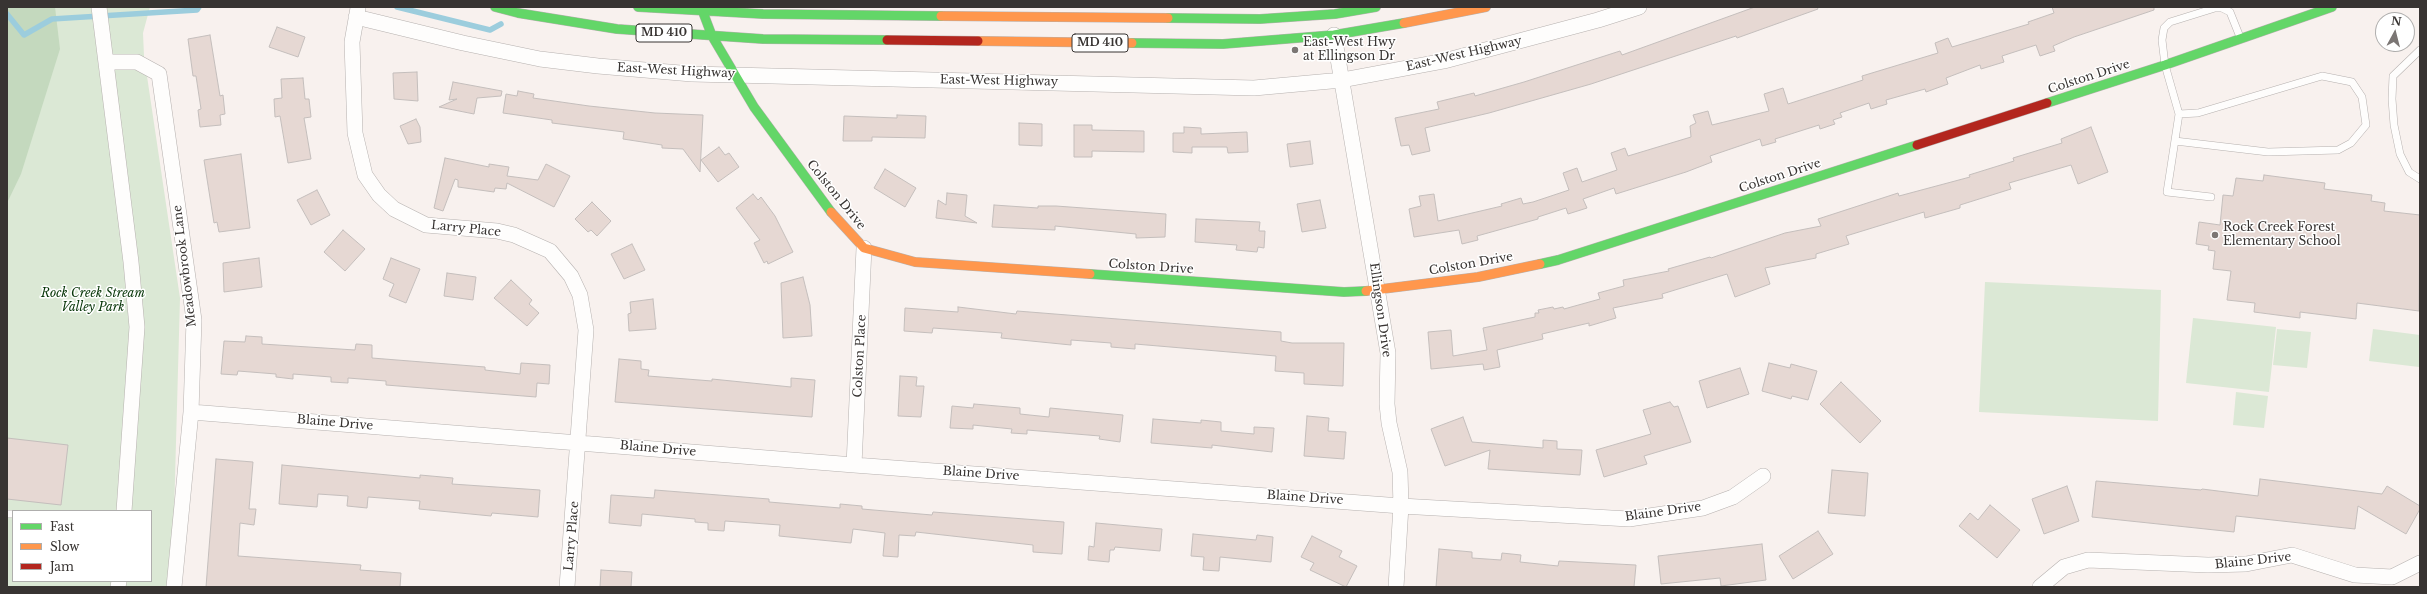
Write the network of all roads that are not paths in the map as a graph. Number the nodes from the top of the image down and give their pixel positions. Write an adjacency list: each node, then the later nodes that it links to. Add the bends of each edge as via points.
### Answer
1 (99, 7): 15 (street)
2 (495, 7): 12 (street, MD 410, via 617,29)
3 (638, 7): 8 (street, MD 410)
4 (1376, 7): 10 (street, MD 410, via 1336,14)
5 (1486, 7): 11 (street, MD 410, via 1429,20)
6 (1639, 7): 18 (street, East-West Highway, via 1444,61)
7 (2332, 7): 13 (street, Colston Drive)
8 (702, 9): 10 (street, MD 410); 12 (street, Colston Drive)
9 (357, 12): 17 (street, East-West Highway, via 463,43 540,58 606,67); 26 (street, Larry Place, via 352,49 355,133 365,174 379,195 394,209 426,225 497,231 514,235 550,251 571,276 580,294 586,330)
10 (1260, 13)
11 (1334, 35): 12 (street, MD 410, via 1223,44); 18 (street, Ellingson Drive)
12 (712, 36): 17 (street, Colston Drive)
13 (2241, 40): 16 (street, Colston Drive); 16 (lane, via 2230,12 2222,8 2170,22 2164,28 2162,40)
14 (2420, 50): 21 (lane, via 2393,76 2392,99 2400,154 2409,172)
15 (106, 62): 25 (street, Meadowbrook Lane, via 137,62 159,74 194,320); 30 (street, via 131,262 136,327)
16 (2165, 65): 19 (lane); 24 (street, Colston Drive, via 1558,260 1478,277)
17 (733, 75): 18 (street, East-West Highway, via 1254,88); 23 (street, Colston Drive, via 831,212)
18 (1342, 80): 24 (street, Ellingson Drive)
19 (2179, 114): 20 (lane); 20 (lane, via 2198,113 2322,76 2352,82 2362,97 2366,125 2351,143 2338,150 2268,152)
20 (2175, 141): 22 (lane, via 2167,192)
21 (2420, 179)
22 (2212, 197)
23 (864, 248): 24 (street, Colston Drive, via 915,262 1344,292); 27 (street, Colston Place)
24 (1378, 291): 29 (street, Ellingson Drive, via 1388,353 1389,423 1400,472)
25 (191, 412): 26 (street, Blaine Drive); 32 (street, Meadowbrook Lane)
26 (579, 443): 27 (street, Blaine Drive); 33 (street, Larry Place)
27 (854, 465): 29 (street, Blaine Drive)
28 (1763, 476): 29 (street, Blaine Drive, via 1733,497 1703,508 1629,519)
29 (1401, 506): 34 (street, Ellingson Drive)
30 (124, 510)
31 (2420, 563): 35 (street, Blaine Drive, via 2392,577 2356,575 2292,555 2246,564 2208,565 2088,560 2064,567)
32 (174, 587)
33 (567, 587)
34 (1396, 587)
35 (2040, 587)

